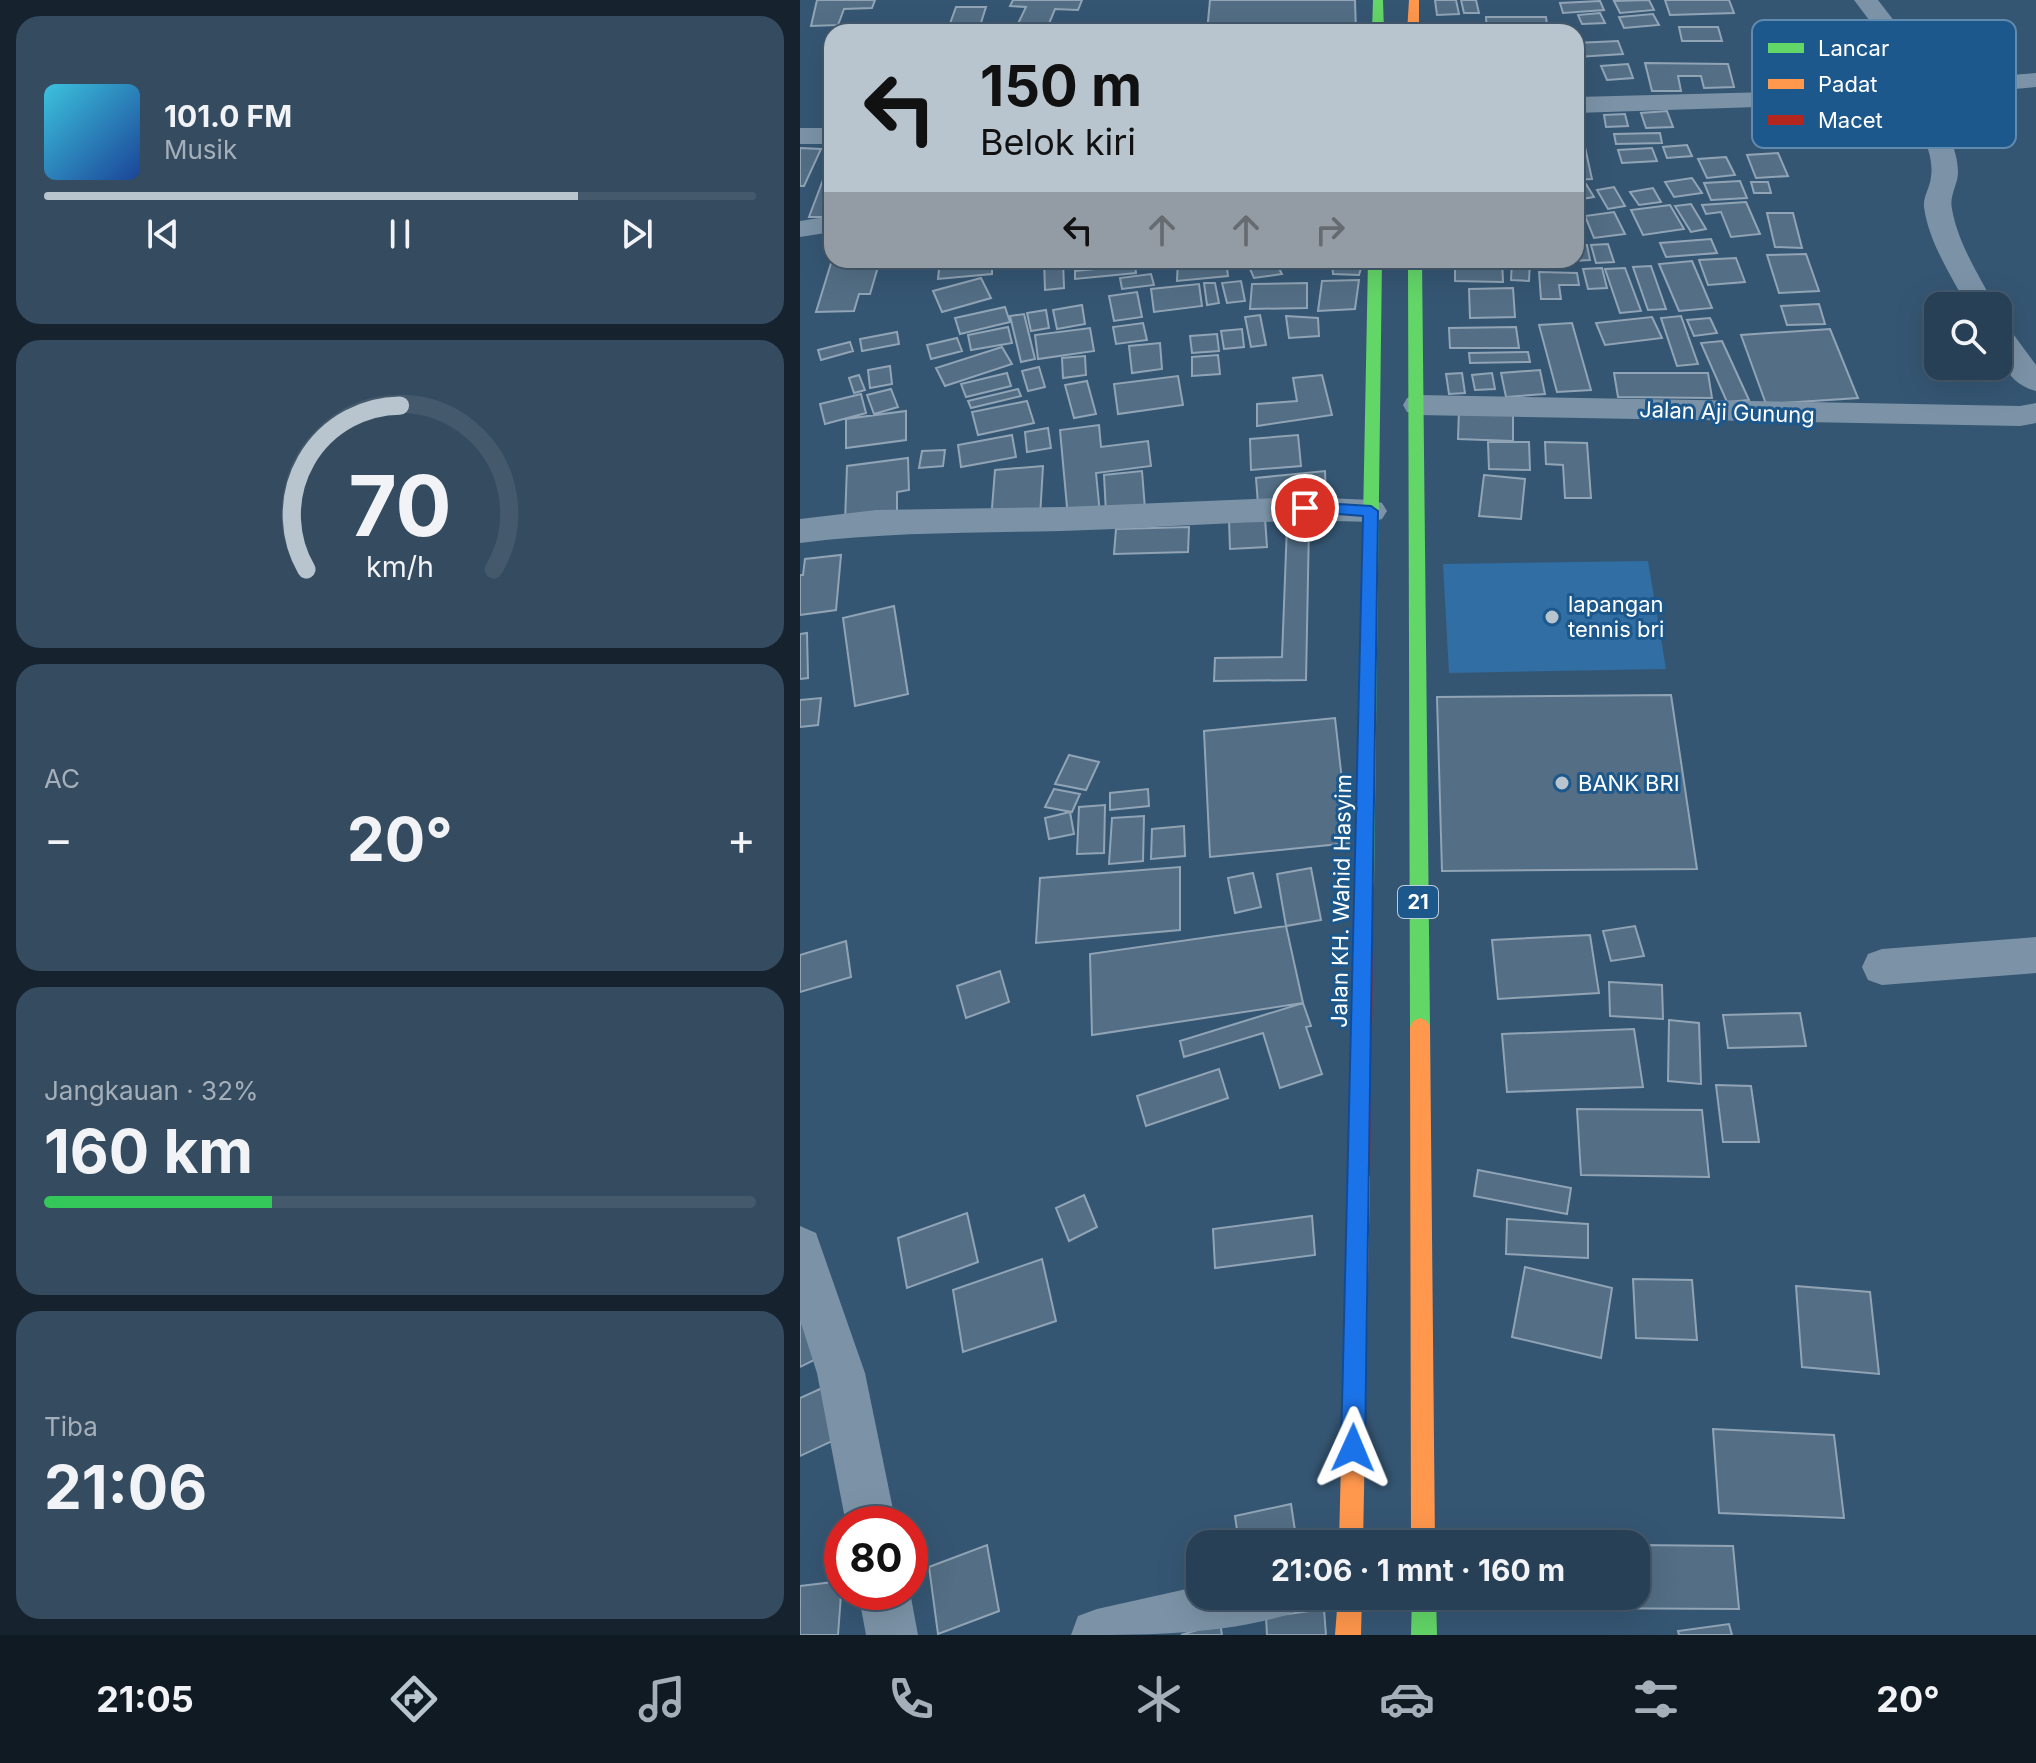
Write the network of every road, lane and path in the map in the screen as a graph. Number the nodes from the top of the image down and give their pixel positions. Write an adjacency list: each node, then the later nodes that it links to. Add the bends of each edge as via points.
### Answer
1 (1378, 0): 5 (highway)
2 (1414, 0): 6 (highway)
3 (1866, 0): 4 (street)
4 (1881, 20)
5 (1378, 24)
6 (1413, 24)
7 (2036, 80): 8 (street)
8 (2016, 82)
9 (1752, 101): 10 (street)
10 (1584, 105)
11 (800, 136): 12 (street)
12 (824, 136)
13 (1939, 148): 18 (street, via 1945,179 1937,191 1938,209)
14 (824, 225): 15 (street)
15 (800, 229)
16 (1375, 268): 23 (highway, Jalan KH. Wahid Hasyim / 21)
17 (1415, 268): 21 (highway, Jalan KH. Wahid Hasyim / 21)
18 (1974, 292)
19 (2012, 353): 20 (street)
20 (2036, 381)
21 (1418, 405): 22 (street, Jalan Aji Gunung, via 1835,415); 25 (highway, Jalan KH. Wahid Hasyim / 21)
22 (2036, 413)
23 (1371, 511): 24 (street, via 1246,509 876,522); 25 (highway, Jalan KH. Wahid Hasyim / 21)
24 (800, 531)
25 (1393, 681): 30 (highway, Jalan KH. Wahid Hasyim / 21); 31 (highway, Jalan KH. Wahid Hasyim / 21)
26 (2036, 955): 27 (street)
27 (1882, 967)
28 (800, 1249): 29 (street, via 841,1373)
29 (867, 1506)
30 (1352, 1530)
31 (1423, 1530)
32 (887, 1610): 36 (street)
33 (1209, 1610): 37 (street)
34 (1349, 1610): 38 (highway)
35 (1424, 1610): 39 (highway)
36 (892, 1635)
37 (1097, 1635)
38 (1348, 1635)
39 (1424, 1635)

